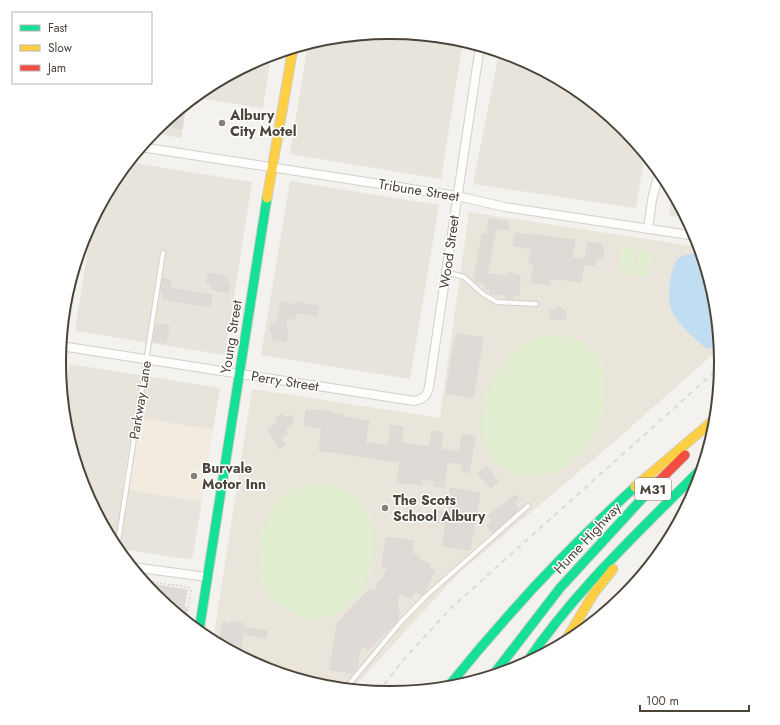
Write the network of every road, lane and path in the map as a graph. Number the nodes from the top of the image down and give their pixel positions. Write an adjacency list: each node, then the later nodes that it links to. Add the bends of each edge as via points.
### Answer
1 (479, 52): 6 (street, Wood Street)
2 (292, 54): 4 (main road, Young Street)
3 (148, 148): 4 (street, Tribune Street)
4 (272, 167): 6 (street, Tribune Street); 14 (main road, Young Street)
5 (657, 180): 7 (street)
6 (457, 196): 7 (street, Tribune Street, via 505,207); 10 (street, Wood Street)
7 (648, 229): 8 (street, Tribune Street)
8 (687, 235)
9 (163, 252): 13 (lane, Parkway Lane)
10 (446, 272): 11 (lane, via 464,277 483,294 497,302); 15 (street, Wood Street)
11 (536, 304)
12 (67, 347): 13 (street, Perry Street)
13 (147, 360): 14 (street, Perry Street); 21 (lane, Parkway Lane)
14 (240, 373): 15 (street, Perry Street, via 414,401 428,394); 23 (main road, Young Street)
15 (429, 387)
16 (707, 426): 30 (main road, via 614,505 556,563 499,622)
17 (704, 438): 29 (main road, Hume Highway / M31, via 594,548 526,629)
18 (692, 478): 20 (main road, M31)
19 (528, 506): 31 (lane, via 425,597)
20 (656, 513): 27 (main road, via 594,593); 28 (main road, M31, via 588,583)
21 (119, 538)
22 (140, 567): 23 (street)
23 (207, 577): 26 (main road, Young Street)
24 (153, 582): 25 (path, via 188,588 190,591)
25 (187, 614)
26 (200, 624)
27 (572, 630)
28 (533, 653)
29 (497, 668)
30 (454, 680)
31 (350, 683)

